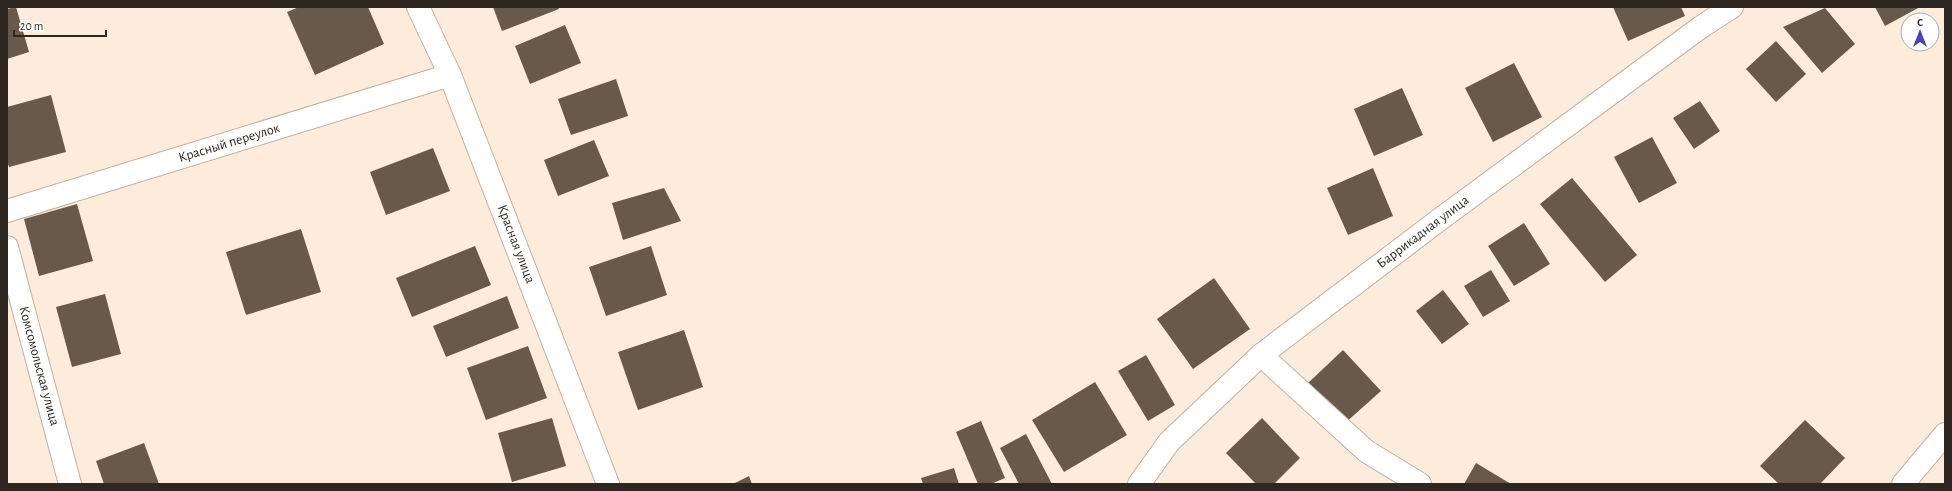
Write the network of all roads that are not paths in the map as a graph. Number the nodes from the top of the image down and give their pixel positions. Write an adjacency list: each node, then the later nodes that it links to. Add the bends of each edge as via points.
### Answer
1 (1732, 7): 6 (street, Баррикадная улица, via 1701,27 1446,215)
2 (421, 8): 3 (street, Красная улица)
3 (450, 75): 4 (street, Красный переулок); 9 (street, Красная улица)
4 (7, 211)
5 (7, 247): 8 (street, Комсомольская улица)
6 (1261, 355): 10 (street, Баррикадная улица, via 1169,442); 11 (street, via 1366,452)
7 (1945, 434): 12 (street)
8 (70, 484)
9 (608, 484)
10 (1139, 484)
11 (1420, 484)
12 (1903, 484)

